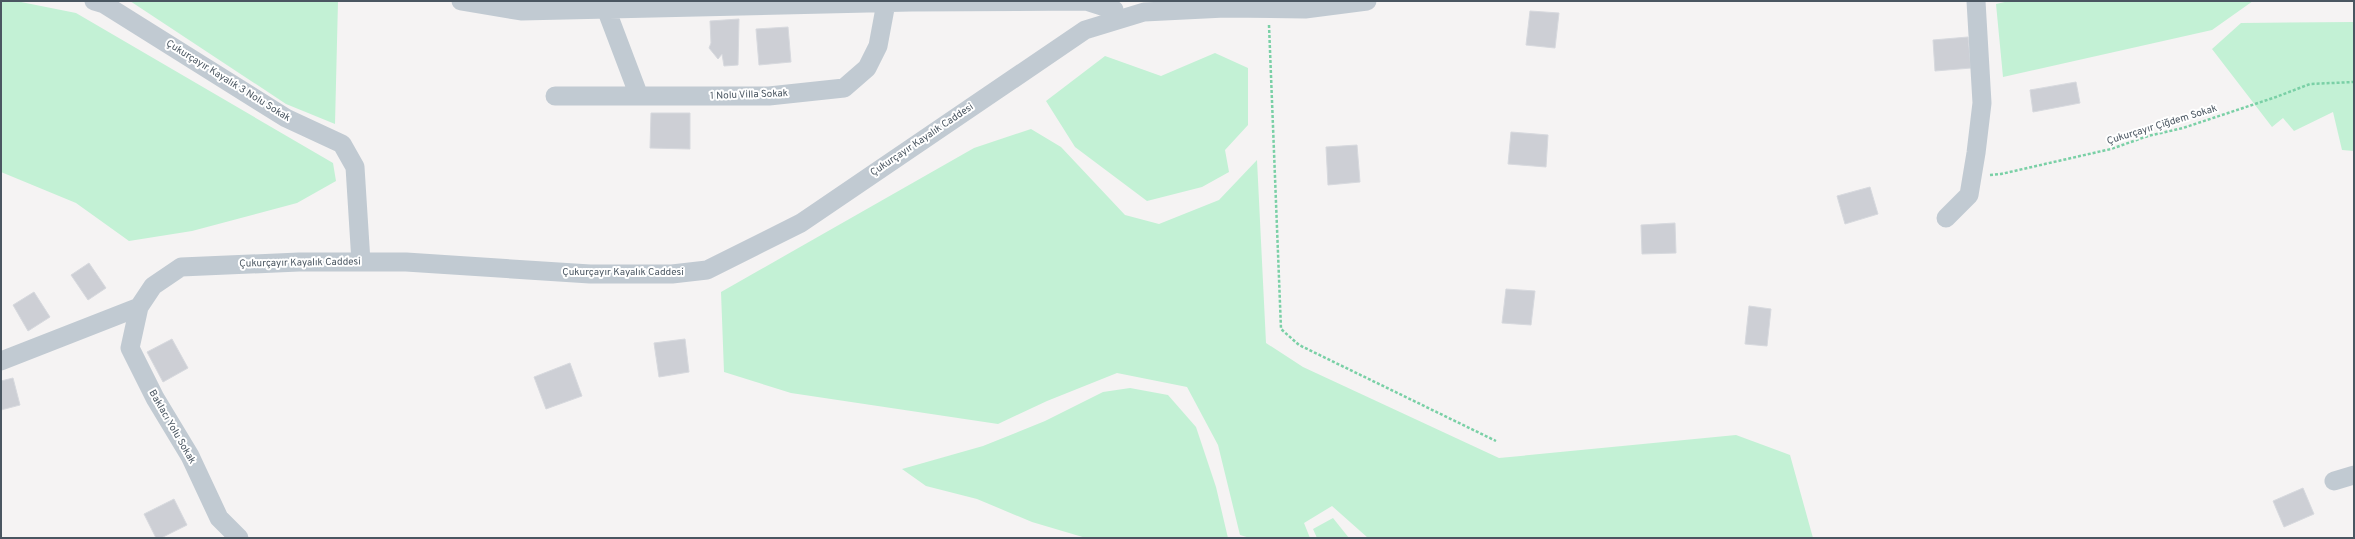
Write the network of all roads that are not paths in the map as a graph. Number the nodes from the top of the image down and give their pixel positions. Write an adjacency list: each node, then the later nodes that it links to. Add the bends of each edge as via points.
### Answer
1 (94, 1): 11 (street, Çukurçayır Kayalık 3 Nolu Sokak, via 104,4 286,118 342,144 355,167)
2 (461, 1): 6 (street, via 521,11)
3 (1367, 1): 7 (street, Çukurçayır Kayalık Caddesi, via 1305,9 1225,8 1144,12)
4 (1976, 1): 10 (street, via 1982,103 1969,195)
5 (886, 3): 6 (street); 7 (street, via 1086,1 1114,10); 9 (street, 1 Nolu Villa Sokak, via 878,46 866,68 844,88 769,96)
6 (605, 5): 9 (street)
7 (1114, 20): 11 (street, Çukurçayır Kayalık Caddesi, via 1085,30 801,223 707,270 672,274 590,274 406,262)
8 (555, 96): 9 (street, 1 Nolu Villa Sokak)
9 (639, 96)
10 (1946, 218)
11 (361, 262): 12 (street, Çukurçayır Kayalık Caddesi, via 180,267 153,286)
12 (139, 307): 13 (street); 16 (street, Baklacı Yolu Sokak, via 130,348 154,398 190,456 218,518)
13 (1, 361)
14 (2354, 475): 15 (street)
15 (2334, 481)
16 (239, 538)

